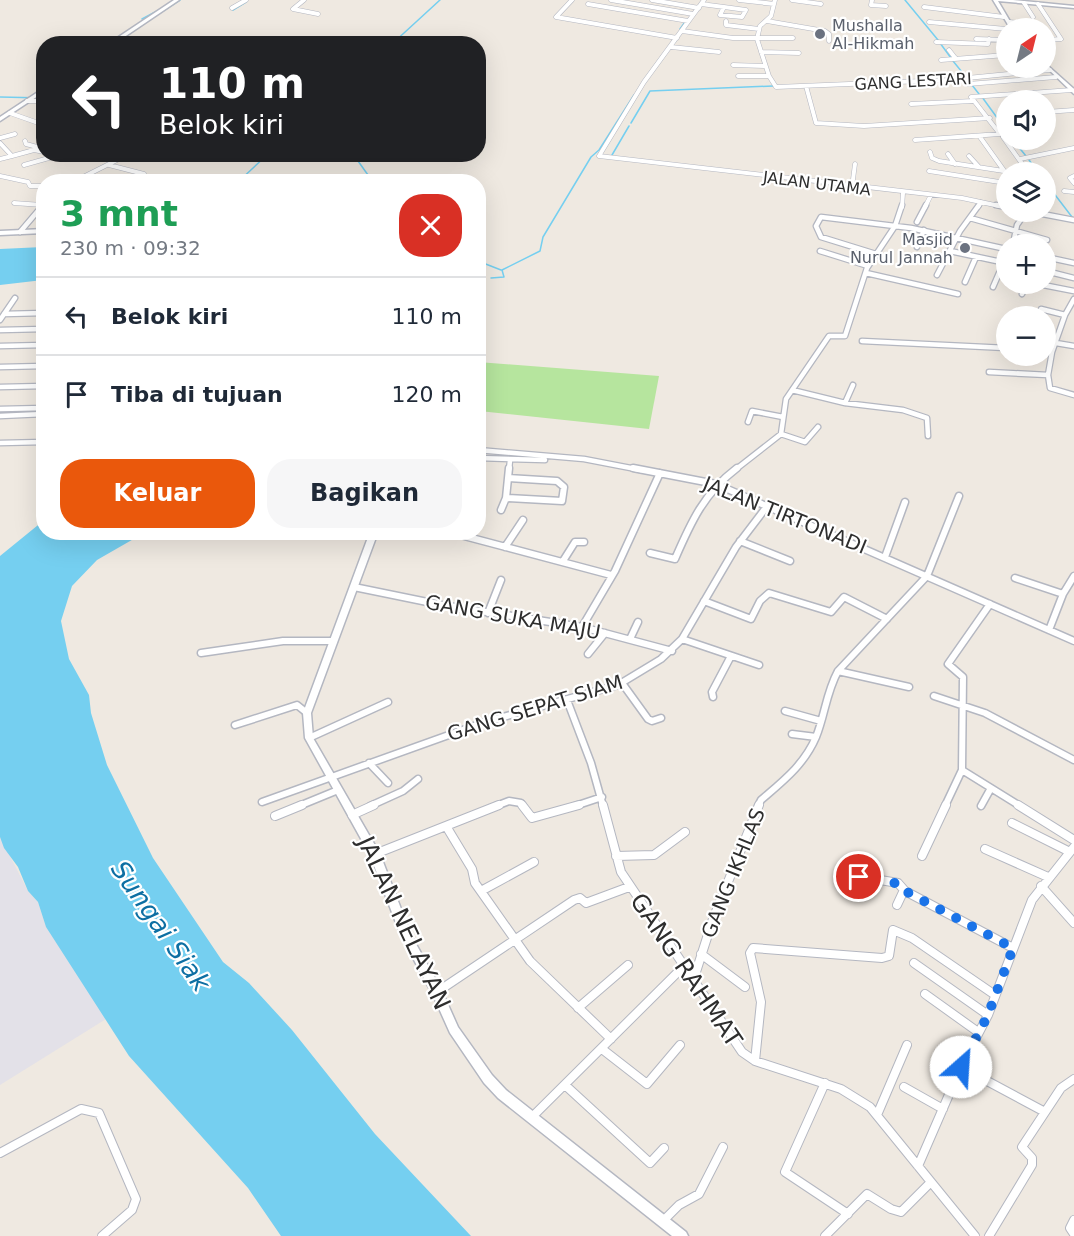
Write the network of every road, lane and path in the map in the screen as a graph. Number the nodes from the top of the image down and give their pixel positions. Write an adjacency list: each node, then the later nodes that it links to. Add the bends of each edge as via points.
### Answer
1 (177, 0): 40 (main road)
2 (246, 0): 23 (street)
3 (304, 0): 24 (street, via 293,9)
4 (572, 0): 41 (street, via 556,17)
5 (610, 0): 18 (street)
6 (643, 0): 18 (street)
7 (652, 0): 13 (street)
8 (739, 0): 12 (street)
9 (792, 0): 16 (street)
10 (872, 0): 19 (street, via 871,5)
11 (997, 0): 14 (main road); 26 (main road)
12 (775, 2): 31 (street)
13 (701, 3): 20 (street); 25 (street)
14 (1024, 3): 17 (main road); 27 (street)
15 (588, 4): 29 (street)
16 (821, 4)
17 (1038, 4): 22 (main road); 28 (street)
18 (638, 5): 25 (street)
19 (886, 6)
20 (724, 7): 20 (street, via 735,8 746,10 742,17 720,15)
21 (924, 7): 26 (street)
22 (1074, 7)
23 (232, 8)
24 (318, 14)
25 (693, 14): 29 (street)
26 (1004, 16)
27 (1033, 17)
28 (1047, 18)
29 (688, 21): 37 (street)
30 (726, 21): 35 (street, via 726,25)
31 (767, 21): 35 (street); 47 (street, via 825,31)
32 (929, 22): 33 (street, via 938,26)
33 (961, 25): 34 (street); 38 (street)
34 (985, 27): 36 (street); 39 (street)
35 (759, 28): 43 (street)
36 (996, 28)
37 (682, 31): 41 (street); 43 (street)
38 (961, 31)
39 (986, 34)
40 (122, 36)
41 (677, 38): 49 (street)
42 (793, 38): 43 (street)
43 (757, 39): 52 (street)
44 (975, 39): 45 (street)
45 (989, 39): 46 (street); 48 (street, via 988,44)
46 (996, 39)
47 (829, 40)
48 (936, 42)
49 (671, 47): 51 (street); 116 (street, JALAN UTAMA, via 644,82 599,156)
50 (949, 50): 55 (street)
51 (719, 52)
52 (761, 52): 53 (street); 58 (street)
53 (799, 53)
54 (996, 56): 55 (street)
55 (956, 59): 56 (street)
56 (941, 60)
57 (733, 65): 58 (street)
58 (765, 66): 61 (street)
59 (738, 75): 61 (street)
60 (996, 75): 65 (street, GANG LESTARI, via 947,81)
61 (769, 76): 65 (street, GANG LESTARI, via 776,87)
62 (1056, 76): 66 (main road)
63 (1034, 78): 64 (street)
64 (968, 84)
65 (806, 86): 68 (street)
66 (1073, 91): 71 (street, via 974,96 970,98)
67 (36, 94): 69 (main road)
68 (811, 99): 72 (street); 77 (street, via 816,123 864,126)
69 (27, 101): 70 (street); 76 (main road)
70 (36, 101)
71 (973, 101): 73 (street); 77 (street)
72 (804, 102)
73 (911, 104)
74 (1074, 110): 75 (street)
75 (1056, 111)
76 (10, 112): 78 (main road); 79 (street)
77 (990, 118): 80 (street)
78 (0, 119)
79 (36, 122)
80 (996, 126)
81 (15, 134): 83 (street)
82 (996, 135): 85 (street)
83 (0, 138)
84 (980, 138): 100 (street)
85 (915, 140)
86 (25, 141): 88 (street)
87 (0, 142): 94 (street)
88 (36, 147)
89 (1074, 148): 97 (street)
90 (36, 150): 94 (street)
91 (1013, 150): 97 (street)
92 (930, 152): 103 (street, via 934,160)
93 (948, 154): 103 (street)
94 (12, 156): 96 (street)
95 (969, 156): 106 (street)
96 (0, 159)
97 (1020, 159): 101 (street)
98 (36, 162): 104 (street)
99 (113, 162): 102 (street)
100 (999, 162)
101 (1022, 162)
102 (109, 164): 109 (street); 110 (street)
103 (955, 164): 106 (street)
104 (24, 165)
105 (855, 165): 116 (street)
106 (978, 167): 107 (street)
107 (996, 170)
108 (929, 171): 113 (street)
109 (89, 174)
110 (144, 174)
111 (0, 176): 115 (street)
112 (1074, 176): 114 (street, via 1070,178)
113 (996, 181)
114 (1074, 183)
115 (36, 186)
116 (852, 187): 119 (street, JALAN UTAMA)
117 (1064, 191): 118 (street)
118 (1074, 192)
119 (903, 193): 120 (street, JALAN UTAMA); 131 (street)
120 (931, 195): 121 (street, JALAN UTAMA); 129 (street)
121 (981, 202): 123 (street, JALAN UTAMA); 127 (street)
122 (14, 203): 124 (street)
123 (996, 204)
124 (36, 205)
125 (36, 213): 135 (street)
126 (1056, 217): 128 (street)
127 (970, 218): 134 (street); 139 (street)
128 (1074, 220)
129 (917, 222)
130 (1021, 222): 134 (street)
131 (897, 225): 132 (street); 144 (street); 144 (street, via 821,217 816,231 820,237)
132 (924, 230): 139 (street); 140 (street)
133 (36, 231): 135 (main road)
134 (1016, 231): 137 (street); 138 (street)
135 (20, 232): 136 (main road)
136 (0, 233)
137 (1015, 234)
138 (1026, 234)
139 (956, 238): 141 (street); 143 (street)
140 (917, 247)
141 (996, 247)
142 (820, 251): 149 (street)
143 (950, 251): 145 (street); 152 (street)
144 (876, 254): 149 (street)
145 (976, 257): 147 (street); 155 (street)
146 (1056, 259): 148 (street)
147 (996, 260)
148 (1074, 263)
149 (868, 266): 150 (street)
150 (866, 273): 159 (street); 183 (street, via 844,336 829,336)
151 (1056, 274): 153 (street)
152 (937, 275)
153 (1074, 278)
154 (996, 281): 156 (street)
155 (965, 282)
156 (993, 287)
157 (1056, 288): 158 (street)
158 (1074, 291)
159 (958, 294)
160 (15, 298): 162 (street)
161 (1074, 299): 165 (street)
162 (2, 311): 163 (street); 166 (street)
163 (36, 313)
164 (1056, 313): 165 (street)
165 (1065, 315): 170 (street)
166 (0, 320)
167 (36, 329): 168 (street)
168 (0, 330)
169 (862, 341): 174 (street)
170 (1056, 343): 173 (street)
171 (36, 345): 172 (street)
172 (0, 346)
173 (1074, 346)
174 (996, 348)
175 (36, 366): 177 (street)
176 (1050, 366): 179 (street)
177 (0, 368)
178 (989, 372): 179 (street)
179 (1048, 375): 184 (street, via 1050,388)
180 (853, 385): 185 (street)
181 (36, 386): 182 (street)
182 (0, 387)
183 (792, 390): 185 (street); 190 (street, via 783,407)
184 (1074, 395)
185 (845, 403): 194 (street, via 922,415 927,418)
186 (36, 408): 187 (street)
187 (0, 409)
188 (36, 414): 189 (street)
189 (0, 416)
190 (783, 417): 191 (street, via 752,411); 193 (street)
191 (748, 422)
192 (818, 427): 193 (street, via 805,442)
193 (781, 434): 206 (street)
194 (928, 436)
195 (36, 442): 196 (street)
196 (0, 443)
197 (486, 451): 198 (street, JALAN TIRTONADI)
198 (493, 451): 199 (street, JALAN TIRTONADI); 201 (street)
199 (505, 452): 202 (street); 204 (street, JALAN TIRTONADI, via 584,459)
200 (486, 458): 201 (street)
201 (492, 459): 202 (street)
202 (507, 460): 203 (street); 205 (street)
203 (545, 460)
204 (660, 473): 206 (street, JALAN TIRTONADI); 222 (street)
205 (507, 478): 208 (street); 208 (street, via 557,481 564,492 562,501)
206 (716, 484): 210 (street, JALAN TIRTONADI); 218 (street, via 693,518 675,559)
207 (959, 495): 223 (street)
208 (506, 498): 211 (street)
209 (905, 502): 219 (street)
210 (768, 505): 215 (street, GANG SEPAT SIAM); 219 (street, JALAN TIRTONADI)
211 (501, 510)
212 (523, 520): 217 (street)
213 (371, 540): 227 (main road, JALAN NELAYAN)
214 (481, 540): 217 (street)
215 (741, 541): 221 (street); 229 (street, GANG SEPAT SIAM)
216 (584, 542): 220 (street, via 575,542)
217 (505, 546): 220 (street)
218 (650, 553)
219 (885, 557): 223 (street, JALAN TIRTONADI)
220 (563, 561): 222 (street)
221 (790, 561)
222 (610, 575): 234 (street)
223 (927, 576): 230 (street, JALAN TIRTONADI); 232 (street, GANG IKHLAS)
224 (1074, 576): 228 (street)
225 (1016, 578): 228 (street)
226 (501, 580): 231 (street)
227 (354, 587): 231 (street, GANG SUKA MAJU); 240 (main road, JALAN NELAYAN)
228 (1063, 594): 235 (street)
229 (704, 602): 232 (street, via 751,619 769,593 831,612 844,597); 238 (street, GANG SEPAT SIAM)
230 (990, 604): 235 (street, JALAN TIRTONADI); 253 (street, via 948,664 963,677)
231 (488, 613): 234 (street, GANG SUKA MAJU)
232 (887, 619): 246 (street, GANG IKHLAS)
233 (638, 622): 237 (street)
234 (582, 627): 236 (street, GANG SUKA MAJU)
235 (1049, 630): 239 (street, JALAN TIRTONADI)
236 (605, 633): 237 (street, GANG SUKA MAJU); 243 (street)
237 (630, 639): 241 (street, GANG SUKA MAJU)
238 (682, 639): 241 (street, GANG SEPAT SIAM); 244 (street)
239 (1074, 640)
240 (334, 642): 242 (street, via 283,641); 255 (main road, JALAN NELAYAN)
241 (672, 651): 247 (street, GANG SEPAT SIAM)
242 (201, 653)
243 (588, 654)
244 (731, 656): 245 (street); 250 (street)
245 (759, 665)
246 (838, 671): 248 (street); 257 (street, GANG IKHLAS, via 828,689)
247 (622, 683): 251 (street, GANG SEPAT SIAM); 256 (street, via 648,719)
248 (909, 687)
249 (934, 696): 253 (street)
250 (713, 697)
251 (567, 700): 263 (street, GANG SEPAT SIAM, via 485,722); 270 (street, GANG RAHMAT)
252 (388, 702): 261 (street)
253 (964, 704): 262 (street); 264 (street)
254 (785, 711): 257 (street)
255 (307, 713): 258 (street, via 297,705); 261 (main road, JALAN NELAYAN)
256 (661, 718)
257 (821, 721): 260 (street, GANG IKHLAS)
258 (235, 725)
259 (792, 734): 260 (street)
260 (816, 737): 295 (street, GANG IKHLAS, via 793,776 761,800)
261 (309, 738): 265 (main road, JALAN NELAYAN)
262 (1074, 760)
263 (369, 763): 265 (street, GANG SEPAT SIAM); 267 (street)
264 (962, 770): 268 (street); 283 (street)
265 (331, 778): 269 (main road, JALAN NELAYAN); 271 (street, GANG SEPAT SIAM)
266 (418, 779): 273 (street, via 403,791)
267 (388, 783)
268 (992, 788): 272 (street); 278 (street)
269 (338, 790): 273 (main road, JALAN NELAYAN); 274 (street)
270 (602, 797): 276 (street, via 532,818 522,804 509,801); 282 (street, GANG RAHMAT)
271 (262, 802)
272 (981, 806)
273 (352, 815): 281 (main road, JALAN NELAYAN)
274 (275, 816)
275 (1012, 824): 280 (street)
276 (446, 826): 281 (street); 290 (street)
277 (685, 832): 282 (street, via 654,855)
278 (1074, 840)
279 (985, 849): 286 (street)
280 (1072, 849): 286 (street)
281 (375, 854): 301 (main road, JALAN NELAYAN, via 406,936)
282 (616, 856): 288 (street, GANG RAHMAT)
283 (922, 856)
284 (534, 862): 290 (street)
285 (839, 873): 289 (street, via 898,883)
286 (1048, 877): 287 (street)
287 (1041, 886): 292 (street); 294 (street)
288 (629, 887): 293 (street, via 586,903 576,899); 298 (street, GANG RAHMAT)
289 (904, 890): 291 (street); 294 (street)
290 (481, 891): 293 (street)
291 (897, 905)
292 (1074, 923)
293 (516, 939): 301 (street); 304 (street, via 530,961)
294 (1013, 948): 303 (street)
295 (701, 954): 299 (street, GANG IKHLAS); 300 (street)
296 (914, 963): 305 (street)
297 (628, 965): 304 (street)
298 (684, 965): 299 (street, GANG RAHMAT); 307 (street)
299 (694, 978): 311 (street, GANG RAHMAT, via 742,1052)
300 (745, 987)
301 (437, 992): 320 (main road, JALAN NELAYAN, via 454,1030 488,1079)
302 (925, 994): 306 (street)
303 (995, 996): 305 (street); 311 (street, via 912,938 893,930 889,956 882,957 753,948 750,953 761,1002)
304 (578, 1008): 307 (street)
305 (988, 1015): 306 (street)
306 (978, 1032): 312 (street)
307 (611, 1040): 310 (street)
308 (680, 1045): 310 (street, via 647,1084)
309 (906, 1045): 319 (street)
310 (602, 1049): 315 (street)
311 (755, 1060): 314 (street, GANG RAHMAT)
312 (961, 1067): 317 (street); 318 (street)
313 (1074, 1079): 318 (street, via 1061,1088)
314 (825, 1083): 319 (street, GANG RAHMAT, via 854,1096); 326 (street, via 785,1172)
315 (565, 1085): 320 (street); 322 (street, via 650,1163)
316 (904, 1087): 317 (street)
317 (943, 1109): 324 (street)
318 (1045, 1112): 334 (street, via 1022,1147 1032,1158 1032,1165)
319 (877, 1115): 324 (street, GANG RAHMAT)
320 (532, 1117): 328 (main road, JALAN NELAYAN)
321 (723, 1147): 328 (street, via 699,1194 679,1205)
322 (664, 1148)
323 (0, 1153): 330 (street, via 81,1109 99,1113 136,1199 132,1210)
324 (918, 1166): 325 (street, GANG RAHMAT)
325 (931, 1182): 326 (street, via 901,1212 867,1194); 333 (street, GANG RAHMAT)
326 (848, 1214): 332 (street)
327 (1074, 1220): 329 (street, via 1070,1228)
328 (662, 1223): 331 (main road, JALAN NELAYAN)
329 (1074, 1234)
330 (102, 1236)
331 (682, 1236)
332 (825, 1236)
333 (975, 1236)
334 (989, 1236)

